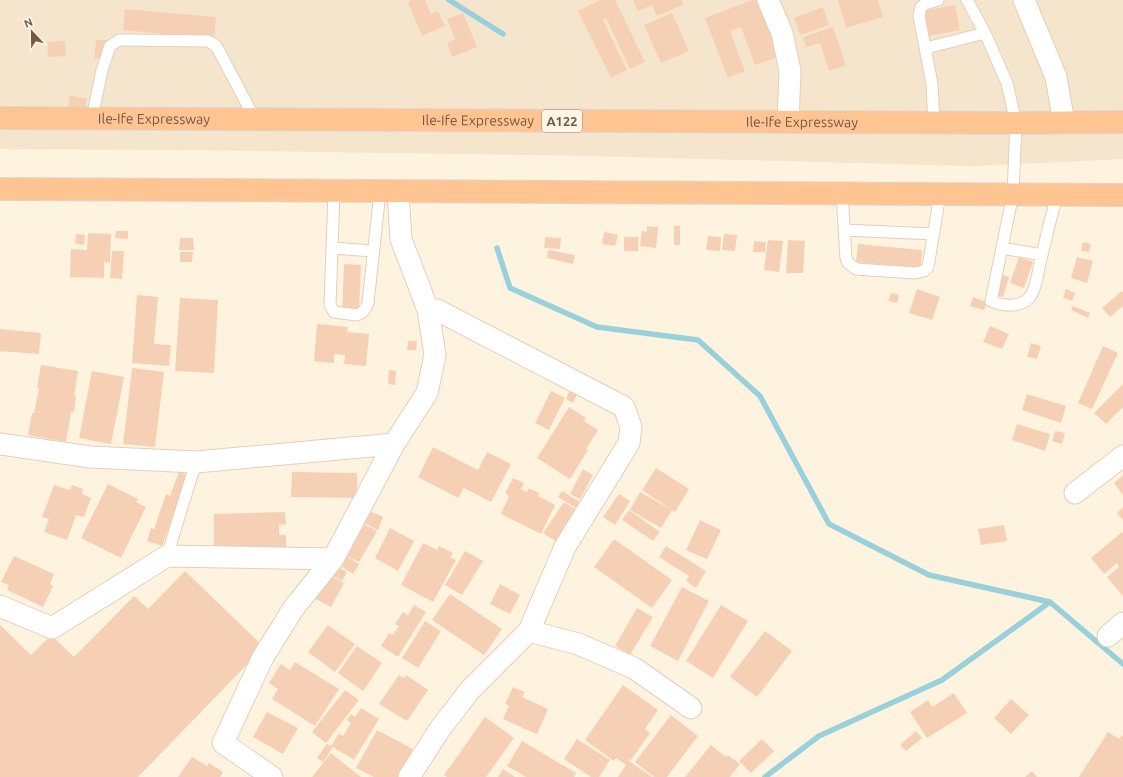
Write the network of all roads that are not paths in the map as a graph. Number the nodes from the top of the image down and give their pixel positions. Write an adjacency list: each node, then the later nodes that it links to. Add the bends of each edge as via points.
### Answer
1 (768, 0): 10 (street, via 782,33 790,71)
2 (938, 0): 6 (lane, via 921,7 919,16)
3 (968, 0): 5 (lane)
4 (1024, 0): 14 (street, via 1056,77)
5 (985, 33): 6 (lane); 13 (lane, via 1007,83)
6 (926, 48): 11 (lane, via 932,84)
7 (0, 118): 8 (highway, Ile-Ife Expressway / A122)
8 (92, 118): 9 (highway, Ile-Ife Expressway / A122); 9 (lane, via 110,46 119,40 208,40 216,46)
9 (254, 119): 10 (highway, Ile-Ife Expressway / A122)
10 (788, 122): 11 (highway, Ile-Ife Expressway / A122)
11 (934, 122): 13 (highway, Ile-Ife Expressway / A122)
12 (1123, 122): 14 (highway, Ile-Ife Expressway / A122)
13 (1016, 123): 14 (highway, Ile-Ife Expressway / A122); 20 (lane)
14 (1064, 123)
15 (0, 189): 16 (highway)
16 (334, 192): 17 (highway); 25 (lane)
17 (389, 192): 18 (highway); 27 (lane); 29 (street, via 401,239)
18 (842, 193): 19 (highway); 23 (lane)
19 (940, 194): 20 (highway); 24 (lane)
20 (1013, 194): 21 (highway); 26 (lane)
21 (1058, 194): 22 (highway); 28 (lane)
22 (1121, 196)
23 (844, 230): 24 (lane); 24 (lane, via 846,258 856,269 914,273 924,271 928,267)
24 (934, 234)
25 (332, 248): 27 (lane); 27 (lane, via 330,305 334,312 357,315 361,314 368,304)
26 (1002, 248): 28 (lane); 28 (lane, via 992,301 1004,305 1024,302 1030,297)
27 (374, 251)
28 (1042, 255)
29 (428, 310): 31 (street, via 435,355 427,393); 38 (street, via 437,310 624,407 631,427 630,443 564,546)
30 (0, 444): 33 (street, via 90,457)
31 (394, 444): 33 (street); 36 (street)
32 (1123, 456): 34 (street)
33 (196, 462): 35 (lane)
34 (1075, 493)
35 (167, 556): 36 (street); 37 (street, via 52,628)
36 (333, 559): 40 (street, via 294,609 262,659 223,743)
37 (0, 606)
38 (530, 632): 39 (street, via 578,644 634,668); 41 (street, via 470,690 440,729)
39 (691, 708)
40 (272, 777)
41 (409, 777)

